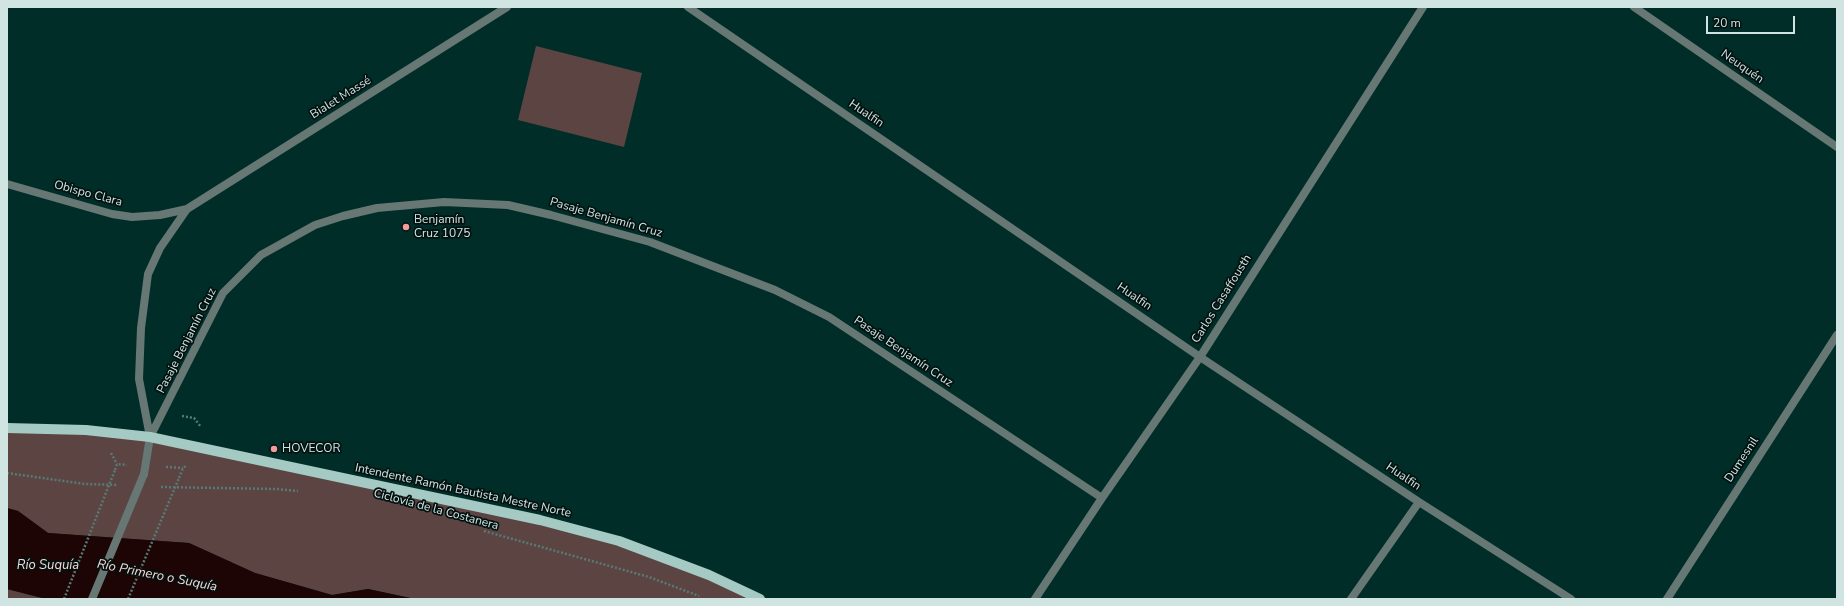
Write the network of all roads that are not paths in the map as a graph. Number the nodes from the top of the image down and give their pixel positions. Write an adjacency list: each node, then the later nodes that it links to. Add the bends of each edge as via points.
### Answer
1 (508, 7): 7 (street, Bialet Massé)
2 (688, 7): 9 (street, Hualfin)
3 (1423, 7): 9 (street, Carlos Casaffousth)
4 (1634, 7): 5 (street, Neuquén)
5 (1837, 147)
6 (7, 184): 7 (street, Obispo Clara, via 112,214 132,217 160,215)
7 (187, 209): 11 (street, via 160,248 148,274 141,328 139,379)
8 (1837, 335): 19 (street, Dumesnil)
9 (1200, 357): 12 (street, Carlos Casaffousth); 13 (street, Hualfin)
10 (7, 428): 11 (main road, Intendente Ramón Bautista Mestre Norte, via 86,430)
11 (150, 437): 12 (street, Pasaje Benjamín Cruz, via 223,293 261,255 315,225 377,208 444,202 508,205 650,242 775,290 829,317); 14 (street, bridge, via 144,474); 15 (main road, Intendente Ramón Bautista Mestre Norte, via 540,520 618,541 709,575)
12 (1102, 498): 16 (street, Carlos Casaffousth)
13 (1419, 502): 17 (street); 18 (street, Hualfin)
14 (92, 599)
15 (760, 599)
16 (1035, 599)
17 (1351, 599)
18 (1571, 599)
19 (1666, 599)

